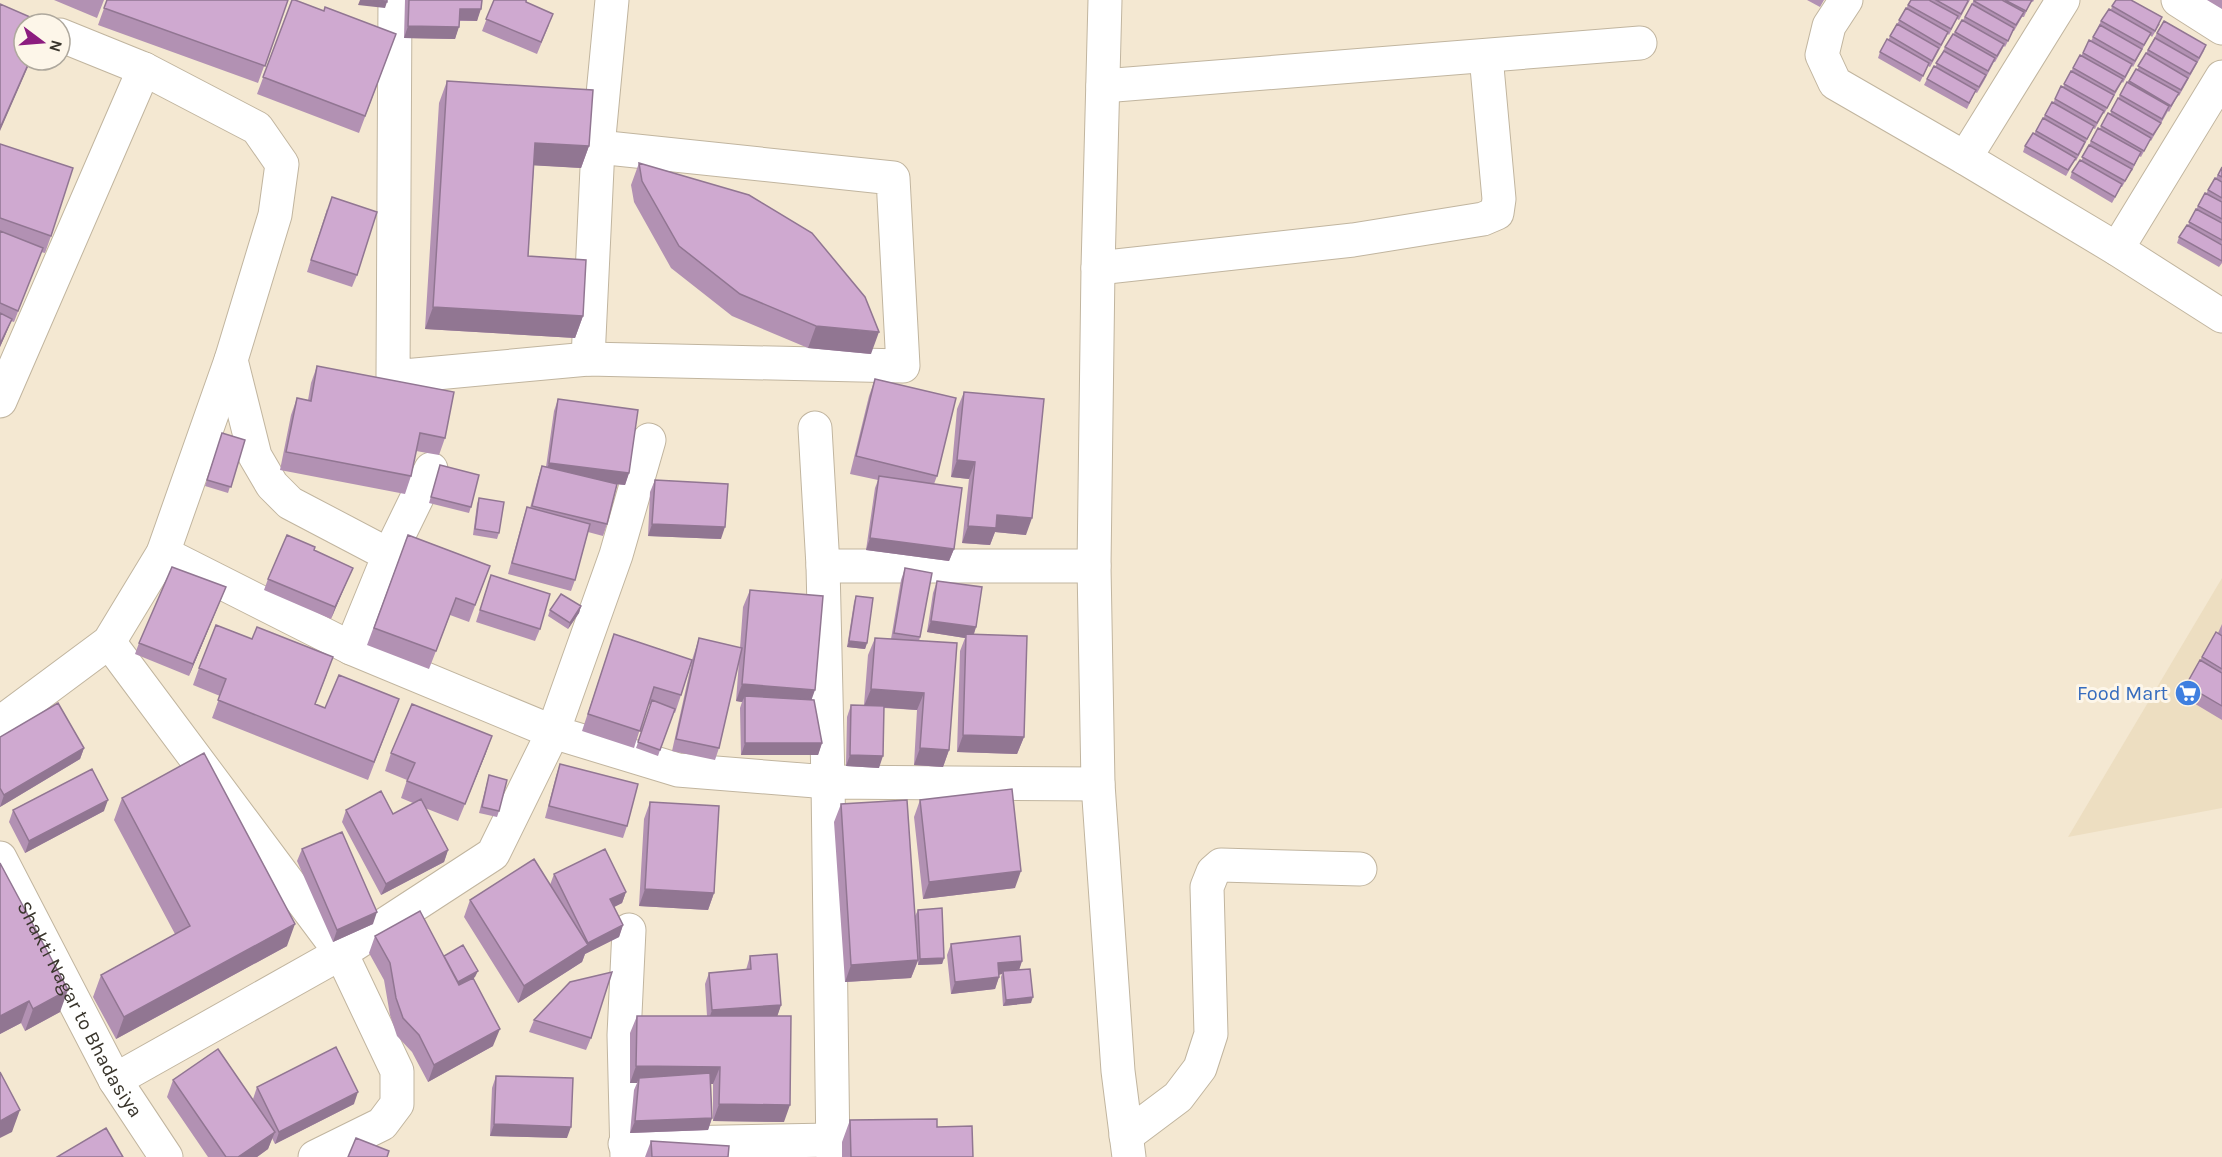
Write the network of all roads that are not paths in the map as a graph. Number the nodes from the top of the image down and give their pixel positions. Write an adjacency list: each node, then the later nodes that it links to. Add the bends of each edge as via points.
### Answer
1 (395, 0): 19 (street, via 393,377)
2 (612, 0): 14 (street)
3 (1105, 0): 13 (street)
4 (1846, 0): 15 (street, via 1829,26 1822,55 1835,83)
5 (2063, 0): 15 (street)
6 (2178, 0): 7 (street)
7 (2222, 28)
8 (72, 39): 11 (street)
9 (1640, 43): 10 (street)
10 (1486, 56): 13 (street); 17 (street, via 1497,213 1483,219 1353,240)
11 (144, 69): 20 (street, via 257,128 282,164 275,215); 21 (street)
12 (2222, 77): 16 (street)
13 (1103, 86): 17 (street)
14 (598, 147): 19 (street); 19 (street, via 893,178 903,366)
15 (1965, 158): 16 (street)
16 (2117, 249): 18 (street)
17 (1098, 268): 28 (street)
18 (2222, 316)
19 (588, 359)
20 (231, 360): 25 (street); 26 (street, via 255,456 272,485 290,503)
21 (0, 401)
22 (815, 428): 27 (street)
23 (649, 440): 32 (street, via 616,555)
24 (431, 469): 26 (street)
25 (163, 553): 29 (street); 30 (street)
26 (389, 555): 30 (street)
27 (823, 566): 28 (street); 33 (street)
28 (1094, 566): 34 (street)
29 (110, 642): 31 (street); 38 (street)
30 (351, 648): 32 (street)
31 (0, 723)
32 (553, 732): 33 (street, via 678,770); 38 (street, via 493,854)
33 (828, 782): 34 (street); 41 (street)
34 (1098, 784): 40 (street, via 1118,1071)
35 (0, 858): 39 (street, Shakti Nagar to Bhadasiya)
36 (1360, 869): 40 (street, via 1221,865 1213,872 1207,887 1211,1034 1200,1068 1178,1097)
37 (629, 930): 42 (street, via 624,1035)
38 (340, 954): 39 (street); 44 (street, via 397,1071 397,1104 382,1124)
39 (115, 1080): 43 (street, Shakti Nagar to Bhadasiya)
40 (1128, 1147)
41 (832, 1149): 42 (street)
42 (626, 1151)
43 (166, 1157)
44 (315, 1157)

